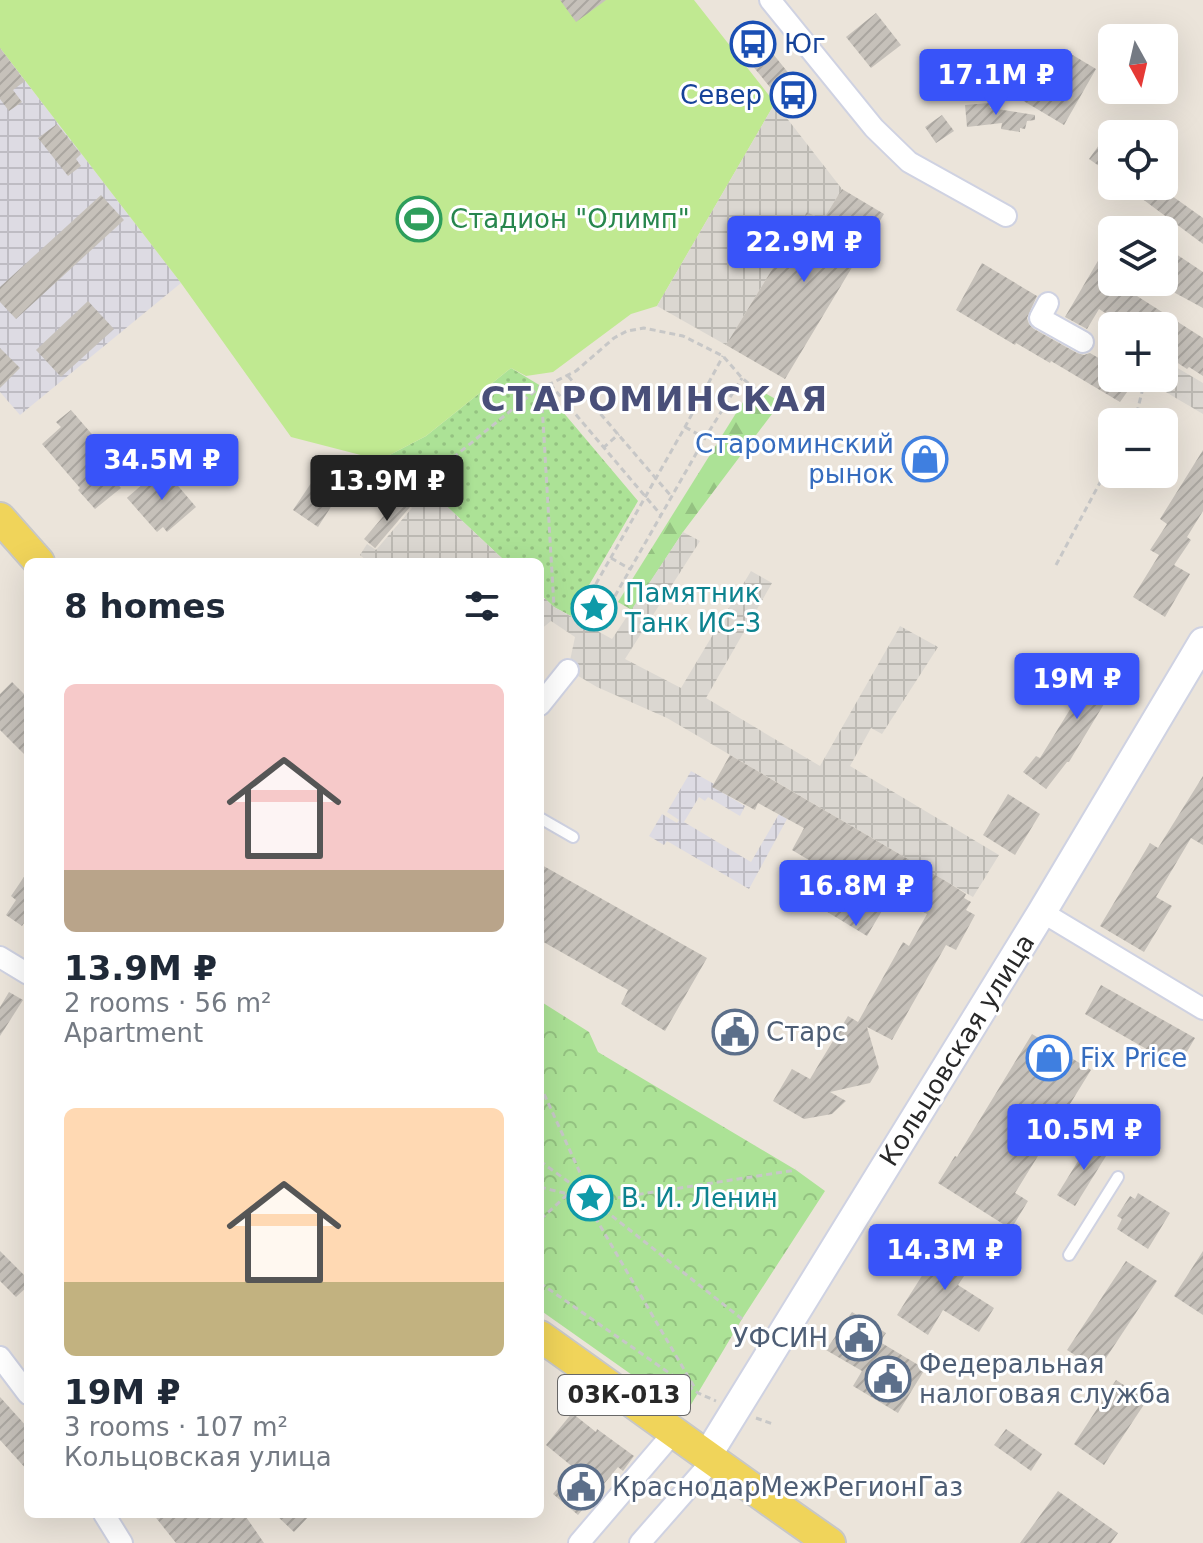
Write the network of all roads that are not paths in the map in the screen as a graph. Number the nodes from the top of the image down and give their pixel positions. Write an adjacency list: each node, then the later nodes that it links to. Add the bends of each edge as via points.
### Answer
1 (770, 0): 2 (street, via 874,128 909,162)
2 (1010, 210)
3 (1048, 303): 4 (street, via 1040,318)
4 (1083, 342)
5 (0, 518): 6 (main road)
6 (35, 558)
7 (1203, 642): 12 (main road, Кольцовская улица)
8 (568, 670): 9 (street)
9 (544, 700)
10 (544, 820): 11 (lane)
11 (573, 837)
12 (1042, 912): 15 (street); 22 (main road, Кольцовская улица)
13 (0, 957): 14 (street)
14 (24, 972)
15 (1203, 1009)
16 (1118, 1177): 17 (lane)
17 (1069, 1255)
18 (544, 1339): 21 (main road, 03К-013)
19 (0, 1357): 20 (street)
20 (24, 1389)
21 (674, 1432): 22 (main road, 03К-013); 25 (street)
22 (709, 1458): 26 (street, Кольцовская улица); 27 (main road, 03К-013)
23 (106, 1518): 24 (street)
24 (122, 1543)
25 (579, 1543)
26 (640, 1543)
27 (830, 1543)

